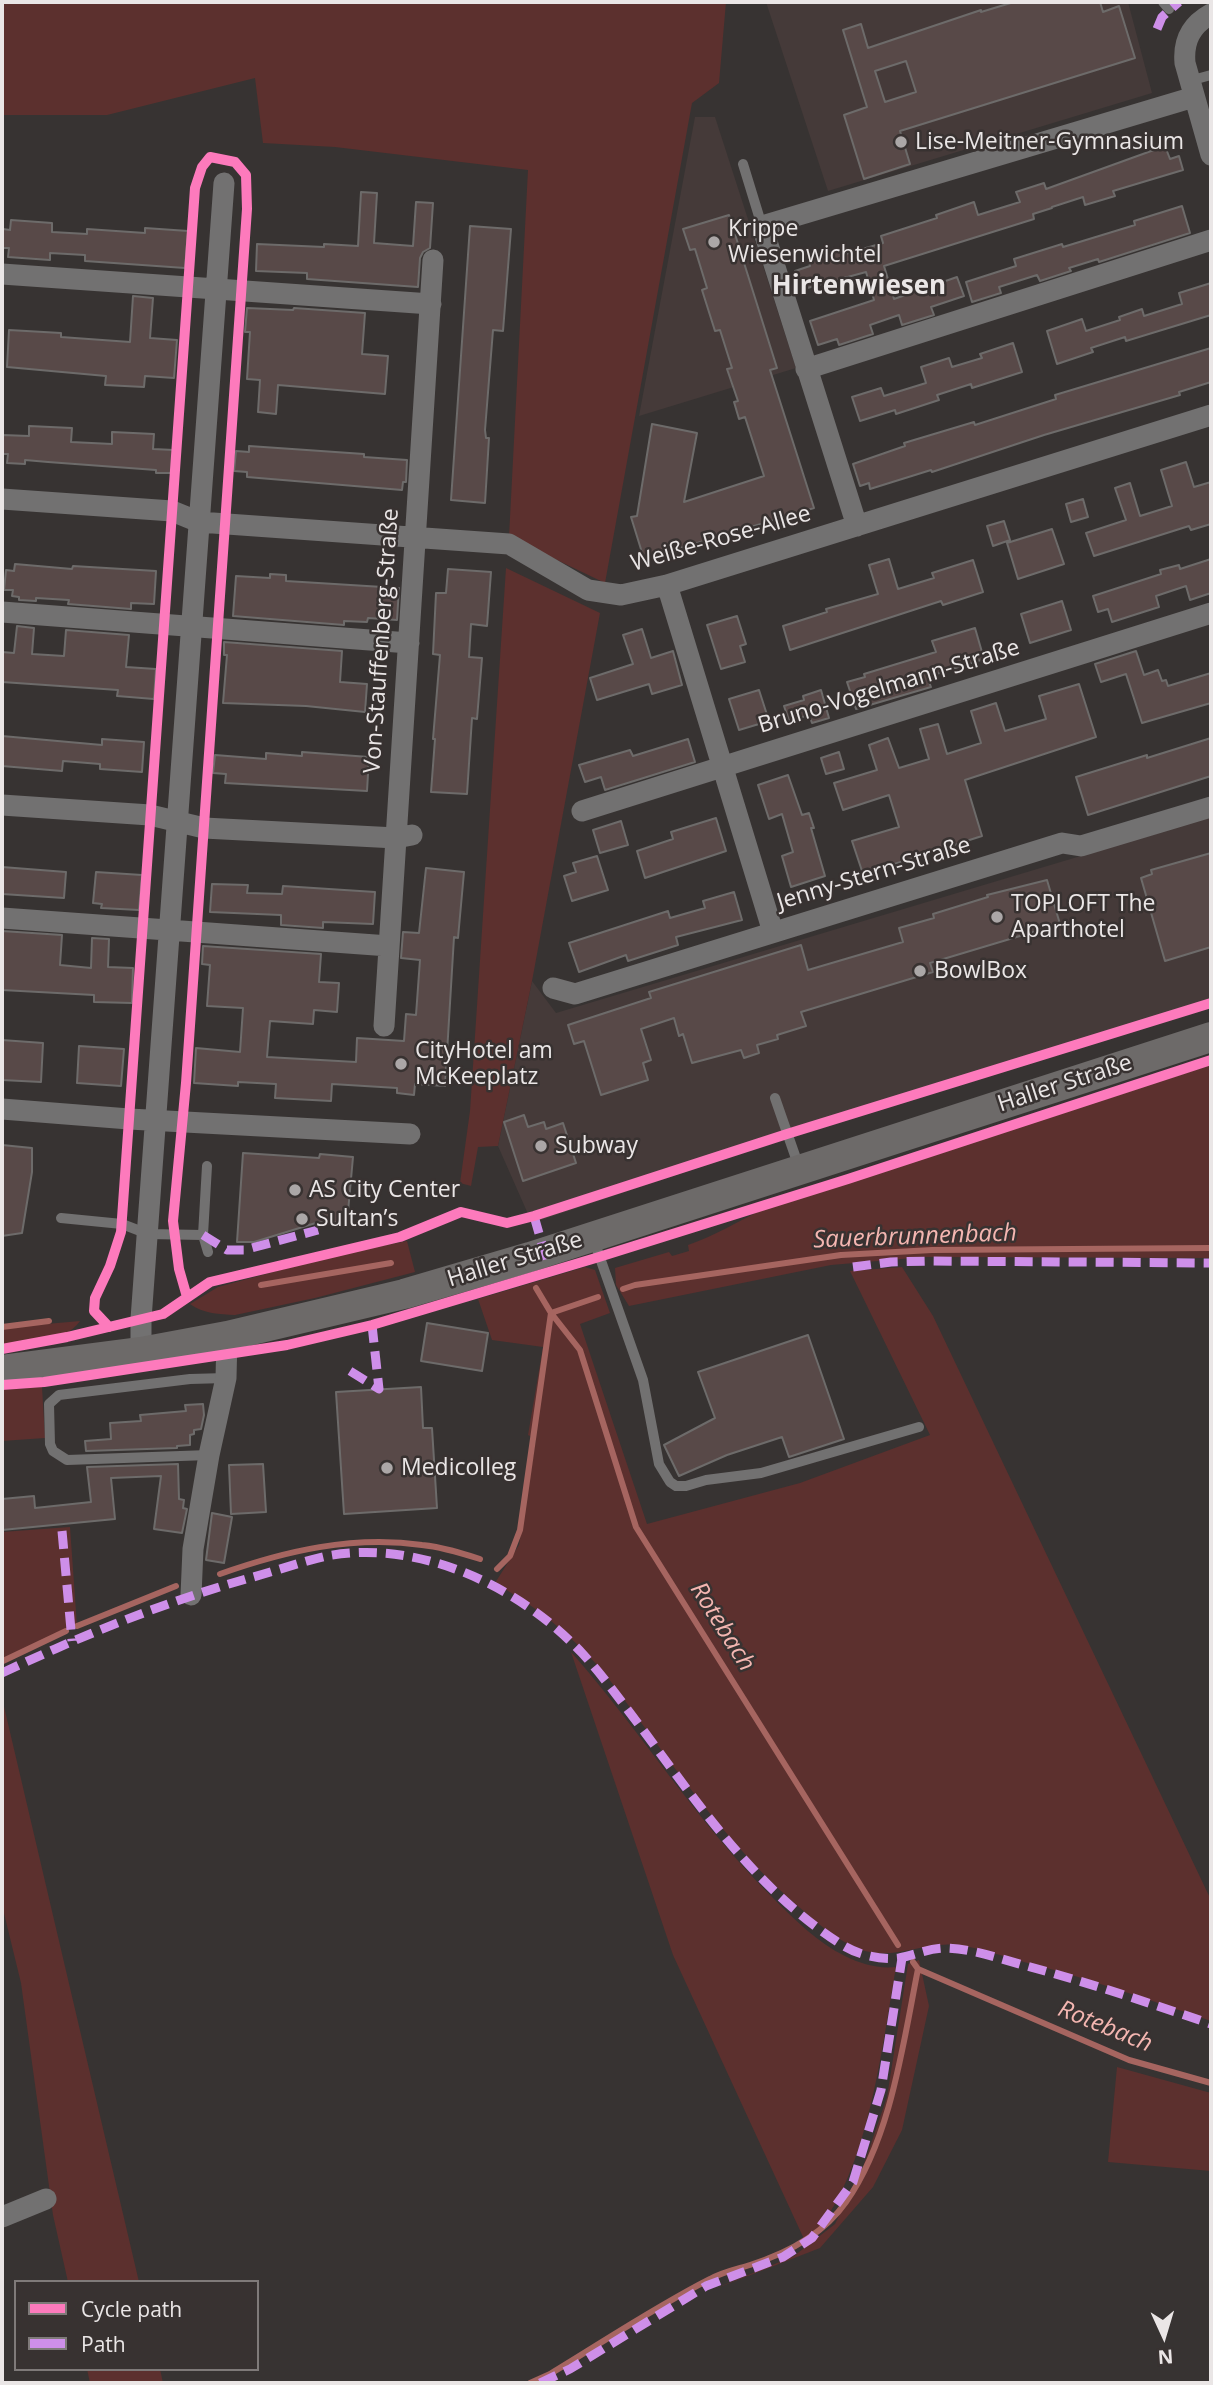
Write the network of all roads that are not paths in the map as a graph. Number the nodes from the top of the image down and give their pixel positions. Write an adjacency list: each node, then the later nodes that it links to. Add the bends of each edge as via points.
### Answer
1 (1211, 14): 3 (street, via 1195,25 1187,38 1184,50)
2 (1211, 75): 3 (lane)
3 (1192, 89): 4 (street); 7 (street)
4 (1211, 155)
5 (743, 164): 7 (lane)
6 (224, 183): 11 (street)
7 (762, 226): 13 (street)
8 (1211, 240): 13 (street)
9 (433, 260): 12 (street, Von-Stauffenberg-Straße)
10 (2, 274): 11 (street)
11 (216, 289): 12 (street); 16 (street)
12 (431, 304): 18 (street, Von-Stauffenberg-Straße)
13 (806, 369): 17 (street)
14 (1211, 415): 17 (street, Weiße-Rose-Allee)
15 (2, 499): 16 (street, Weiße-Rose-Allee, via 172,511)
16 (199, 522): 18 (street, Weiße-Rose-Allee); 22 (street)
17 (857, 526): 19 (street, Weiße-Rose-Allee)
18 (415, 537): 19 (street, Weiße-Rose-Allee, via 509,544 588,590 621,595); 23 (street, Von-Stauffenberg-Straße)
19 (667, 585): 24 (street)
20 (2, 612): 22 (street)
21 (1211, 613): 24 (street, Bruno-Vogelmann-Straße)
22 (192, 626): 23 (street); 28 (street)
23 (409, 643): 29 (street, Von-Stauffenberg-Straße)
24 (722, 767): 27 (street, Bruno-Vogelmann-Straße); 32 (street)
25 (2, 805): 28 (street, via 150,815)
26 (1211, 807): 32 (street, Jenny-Stern-Straße, via 1081,846 1062,843)
27 (582, 811)
28 (177, 822): 29 (street, via 204,828); 31 (street)
29 (404, 837): 33 (street, Von-Stauffenberg-Straße)
30 (2, 918): 31 (street)
31 (170, 930): 33 (street); 39 (street)
32 (773, 932): 34 (street, Jenny-Stern-Straße, via 575,994)
33 (389, 946): 35 (street, Von-Stauffenberg-Straße)
34 (553, 988)
35 (384, 1026)
36 (1211, 1037): 42 (main road, Haller Straße)
37 (775, 1098): 42 (lane)
38 (2, 1109): 39 (street)
39 (156, 1120): 40 (street); 44 (street)
40 (410, 1134)
41 (207, 1166): 45 (lane)
42 (799, 1170): 46 (main road, Haller Straße)
43 (61, 1218): 44 (lane, via 122,1224)
44 (148, 1234): 45 (lane); 49 (street)
45 (203, 1235): 47 (lane)
46 (592, 1237): 48 (main road, Haller Straße, via 404,1294); 52 (lane, via 643,1380 659,1464 670,1482 686,1486 761,1473)
47 (208, 1252)
48 (227, 1336): 49 (main road, Haller Straße); 51 (street)
49 (141, 1352): 50 (main road, Haller Straße)
50 (2, 1370)
51 (226, 1378): 53 (street); 53 (lane, via 59,1395 49,1404 50,1444 67,1460)
52 (919, 1427)
53 (209, 1455): 54 (street, via 193,1549)
54 (191, 1595)
55 (46, 2199): 56 (street)
56 (2, 2217)

